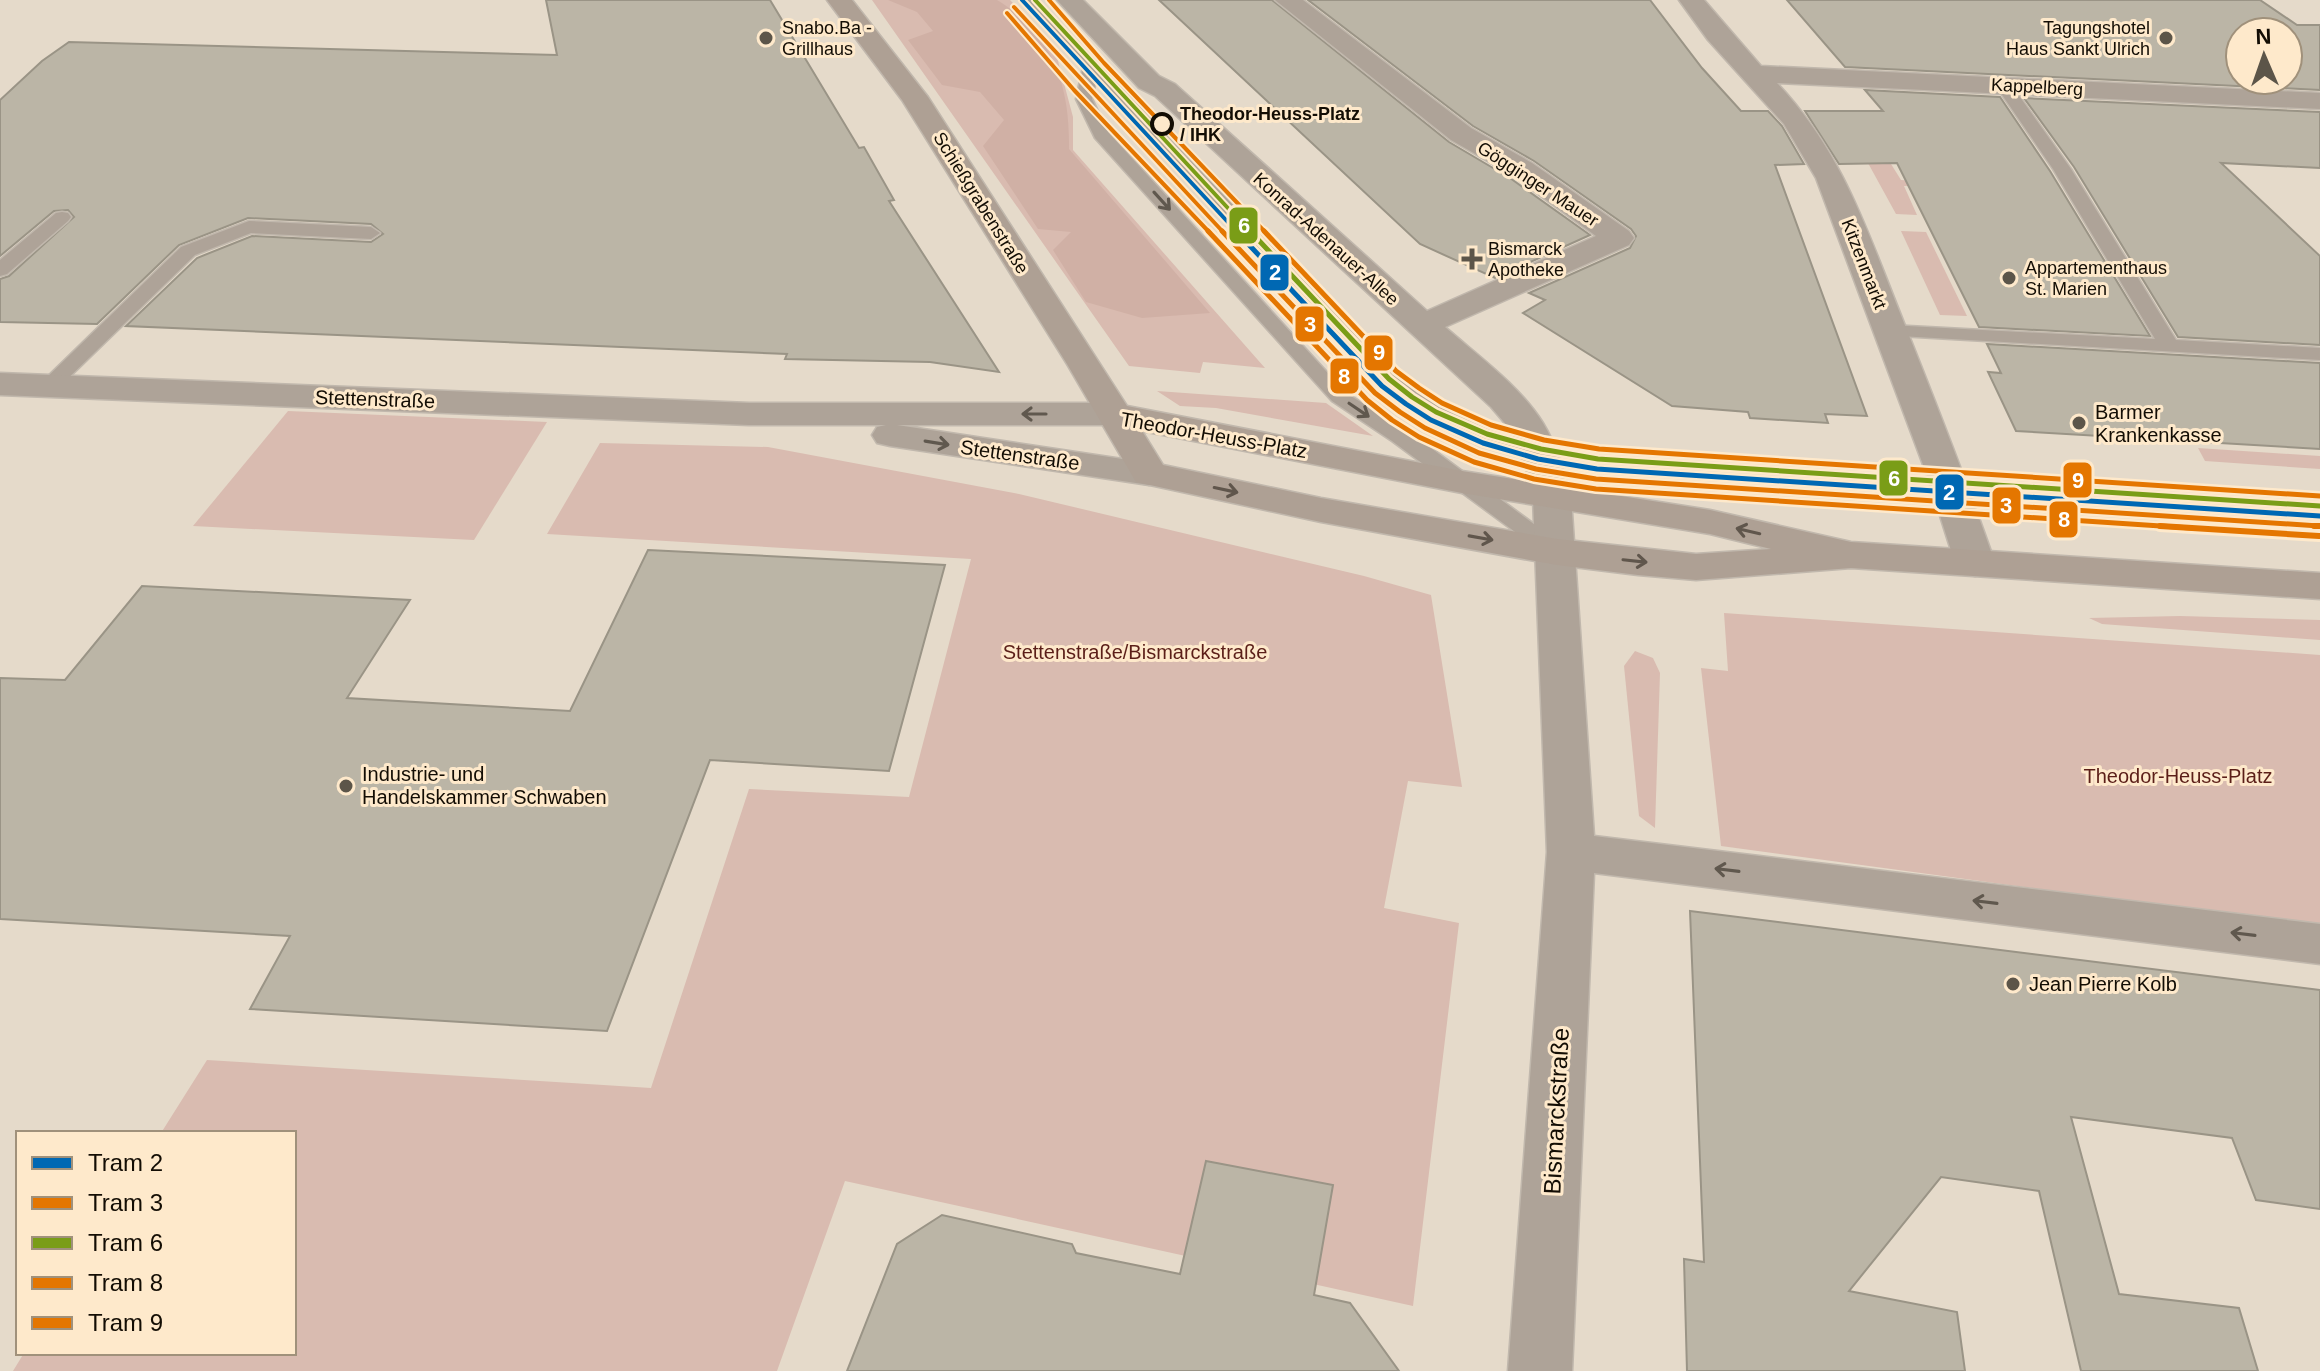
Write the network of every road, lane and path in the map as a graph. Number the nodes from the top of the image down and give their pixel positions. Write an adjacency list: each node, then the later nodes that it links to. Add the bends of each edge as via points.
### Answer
1 (839, 0): 20 (main road, Schießgrabenstraße, via 914,97)
2 (1028, 0): 6 (lane)
3 (1069, 0): 13 (street, Konrad-Adenauer-Allee, via 1149,82 1165,90)
4 (1287, 0): 13 (street, Gögginger Mauer, via 1461,134 1522,169 1618,238)
5 (1691, 0): 7 (street, Kitzenmarkt)
6 (1091, 67): 21 (lane, via 1413,401 1459,429); 23 (lane, one-way to 23, via 1084,99 1101,134 1339,397)
7 (1754, 74): 8 (street, Kappelberg); 14 (street, Kitzenmarkt, via 1796,120 1831,178)
8 (2004, 86): 9 (street, Kappelberg); 15 (lane, via 2062,169)
9 (2320, 101)
10 (62, 217): 12 (lane)
11 (371, 233): 18 (lane, via 249,227 188,251)
12 (0, 270)
13 (1422, 325): 21 (street, Konrad-Adenauer-Allee, via 1504,399 1523,420)
14 (1889, 331): 15 (lane); 27 (street, Kitzenmarkt)
15 (2169, 346): 16 (lane)
16 (2320, 354)
17 (0, 384): 18 (street, Stettenstraße)
18 (49, 386): 19 (street, Stettenstraße)
19 (749, 414): 20 (street, Stettenstraße, one-way to 19); 22 (street, Stettenstraße, one-way to 22)
20 (1112, 414): 22 (main road, Theodor-Heuss-Platz); 23 (main road, Theodor-Heuss-Platz)
21 (1540, 455): 24 (street, Konrad-Adenauer-Allee)
22 (1149, 474): 25 (main road, Theodor-Heuss-Platz, one-way to 25)
23 (1462, 482): 24 (main road, Theodor-Heuss-Platz); 25 (lane)
24 (1552, 498): 25 (street); 26 (main road, Theodor-Heuss-Platz, one-way to 24, via 1710,522)
25 (1557, 552): 26 (main road, Theodor-Heuss-Platz, one-way to 26, via 1696,567); 29 (street)
26 (1851, 555): 27 (main road, Theodor-Heuss-Platz)
27 (1975, 563): 28 (main road, Theodor-Heuss-Platz)
28 (2320, 586)
29 (1571, 852): 30 (street, one-way to 29); 31 (street, Bismarckstraße)
30 (2320, 944)
31 (1540, 1371)

